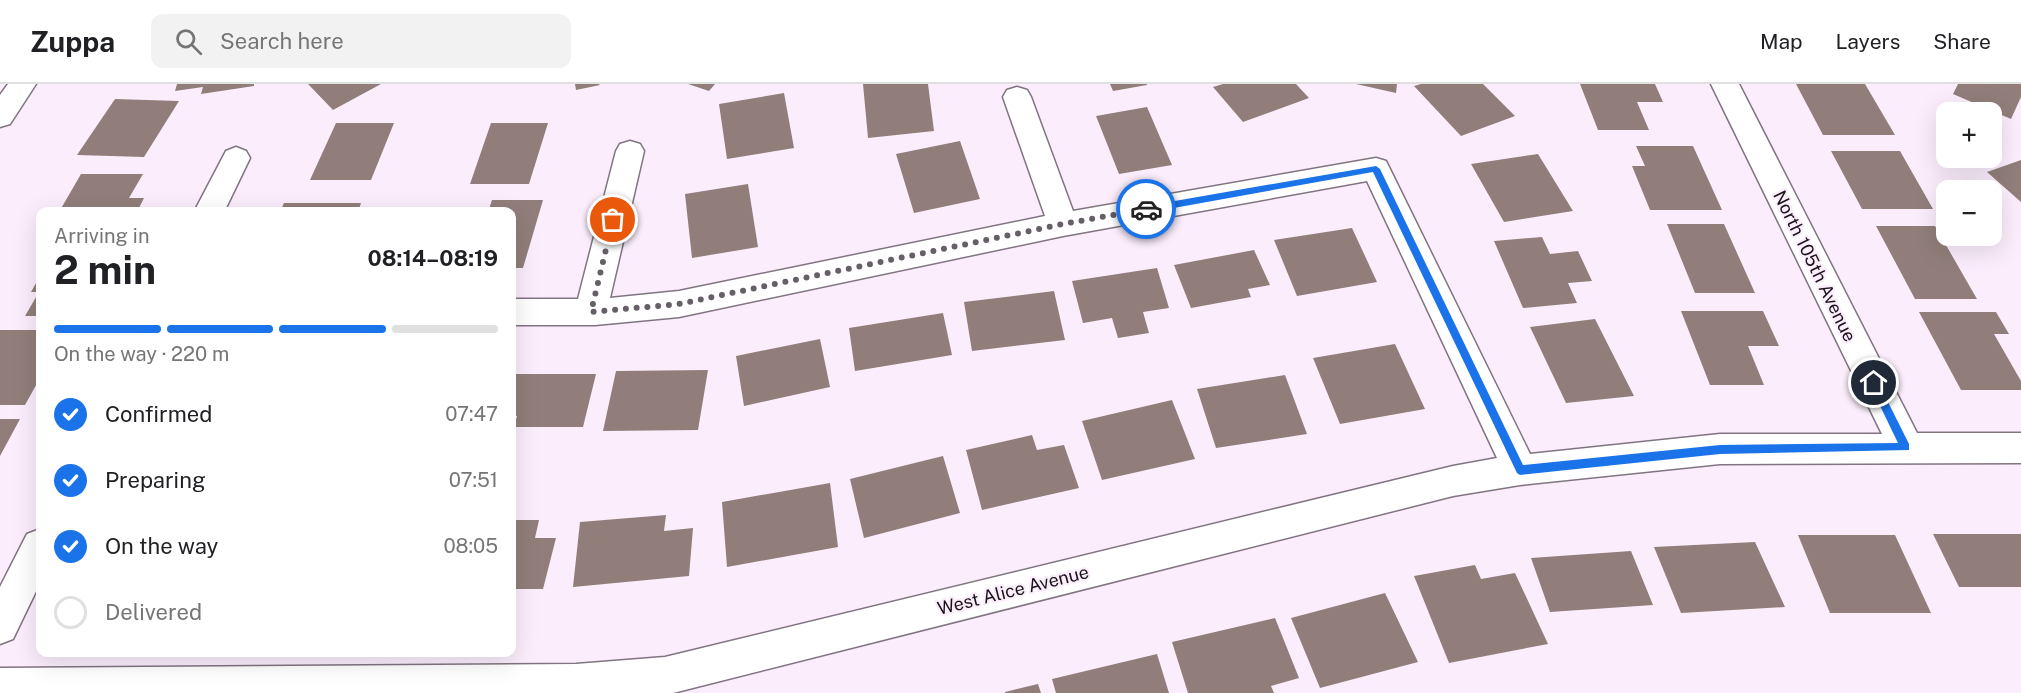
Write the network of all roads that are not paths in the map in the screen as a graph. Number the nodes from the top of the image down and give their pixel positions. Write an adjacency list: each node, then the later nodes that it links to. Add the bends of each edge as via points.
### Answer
1 (22, 84): 4 (street)
2 (1725, 84): 11 (street, North 105th Avenue)
3 (1017, 97): 8 (street)
4 (0, 117)
5 (630, 152): 10 (street)
6 (236, 158): 7 (street)
7 (212, 207)
8 (1063, 224): 10 (street, via 679,304); 13 (street, via 1376,169)
9 (516, 312): 10 (street)
10 (591, 312)
11 (1906, 447): 12 (street, West Alice Avenue); 13 (street, West Alice Avenue, via 1720,449)
12 (2021, 448)
13 (1520, 470): 16 (street, West Alice Avenue, via 1454,481 665,676 576,683)
14 (36, 554): 15 (street)
15 (0, 626)
16 (0, 687)

